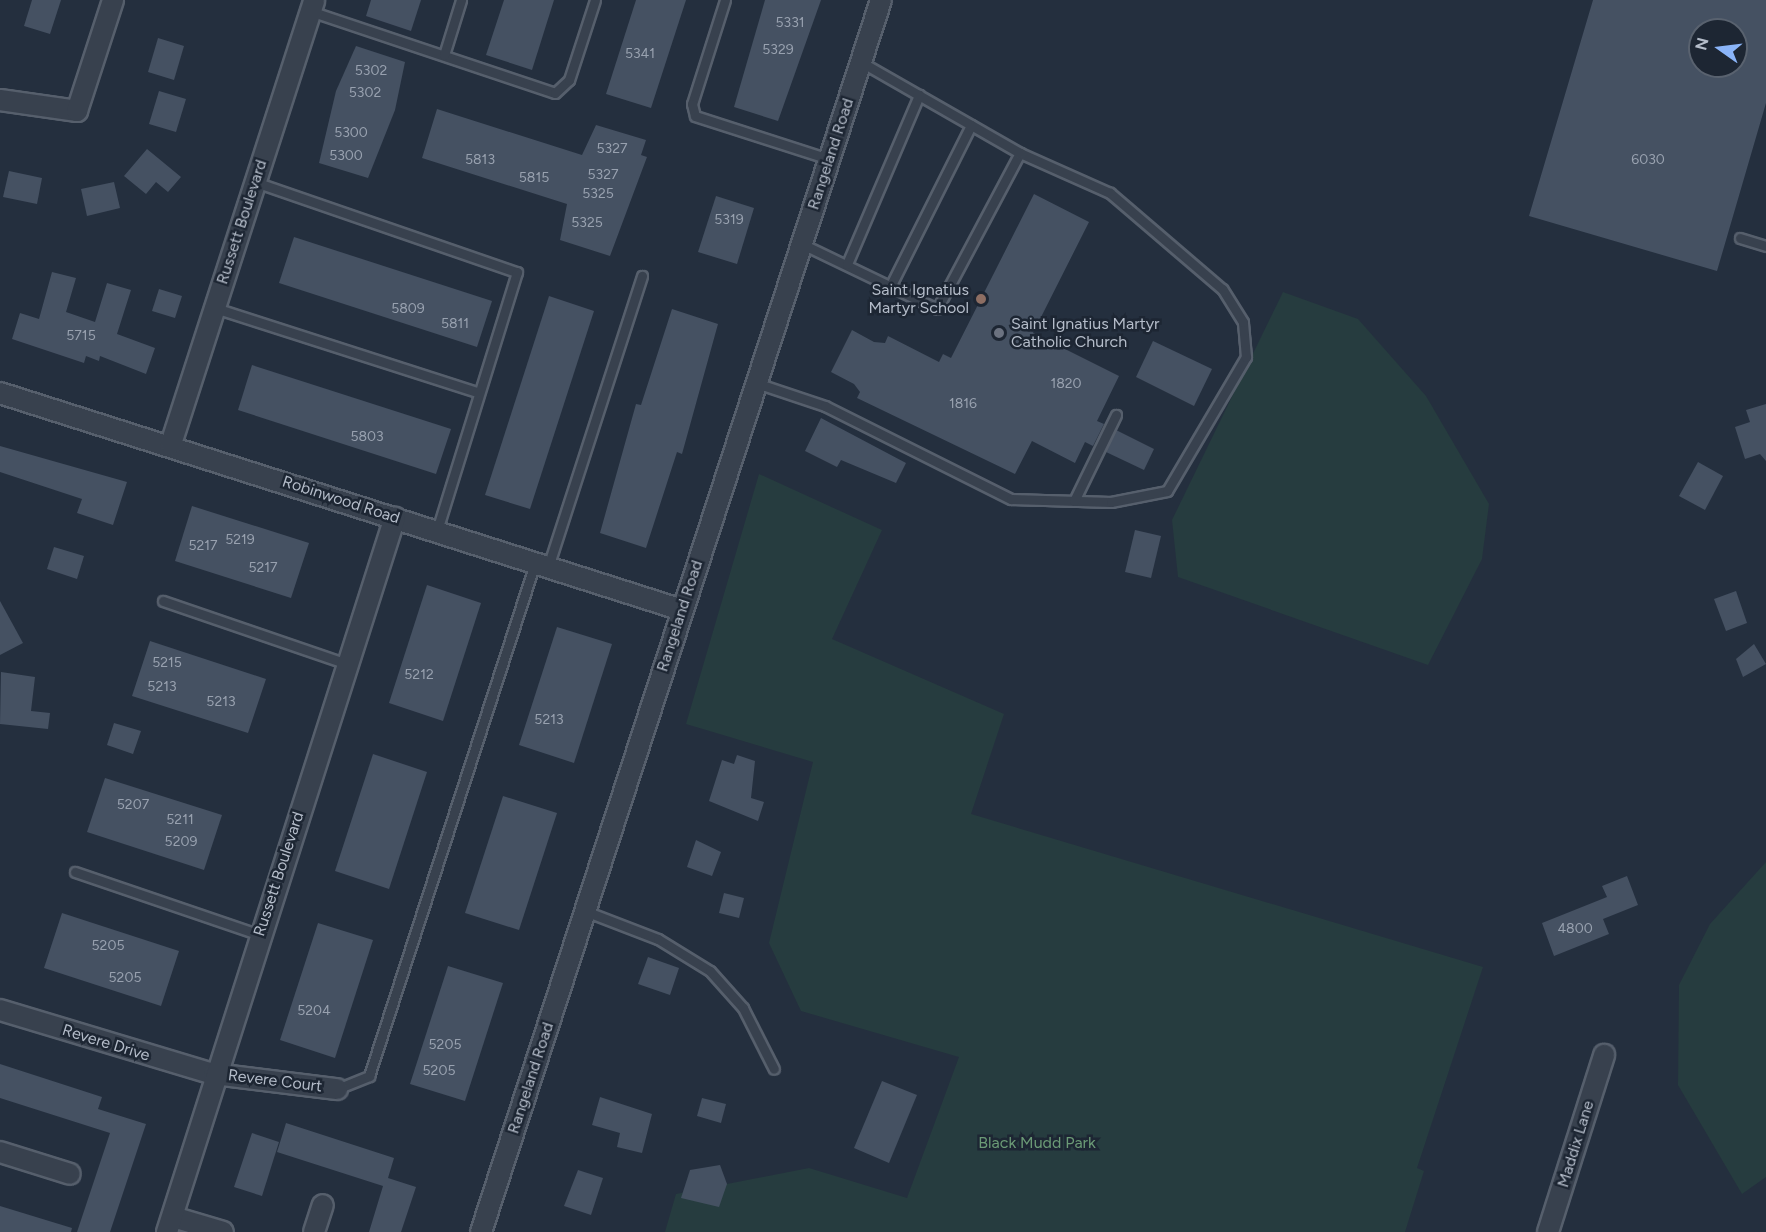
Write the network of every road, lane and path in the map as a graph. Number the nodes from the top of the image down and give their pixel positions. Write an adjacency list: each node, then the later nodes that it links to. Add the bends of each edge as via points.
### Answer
1 (113, 0): 10 (street, via 77,111)
2 (461, 0): 7 (lane)
3 (595, 0): 7 (lane, via 569,80 555,93)
4 (725, 0): 13 (lane, via 692,104 695,116)
5 (881, 0): 8 (street, Rangeland Road)
6 (312, 6): 7 (lane); 14 (street, Russett Boulevard)
7 (444, 55)
8 (861, 62): 9 (lane); 13 (street, Rangeland Road)
9 (919, 96): 11 (lane); 18 (lane)
10 (0, 100)
11 (971, 125): 12 (lane); 20 (lane)
12 (1020, 153): 20 (lane, via 938,309); 27 (lane, via 1110,194 1222,289 1243,322 1246,357 1167,491 1111,502)
13 (829, 159): 16 (street, Rangeland Road)
14 (255, 182): 21 (street, Russett Boulevard); 24 (lane, via 517,272)
15 (1740, 238): 17 (lane)
16 (802, 243): 18 (lane); 22 (street, Rangeland Road)
17 (1766, 246)
18 (847, 264): 20 (lane)
19 (642, 276): 30 (lane)
20 (891, 285)
21 (215, 308): 24 (lane); 26 (street, Russett Boulevard)
22 (756, 383): 27 (lane, via 825,406 1011,499); 32 (street, Rangeland Road)
23 (0, 393): 26 (street, Robinwood Road)
24 (479, 393): 29 (lane)
25 (1116, 415): 27 (lane)
26 (171, 444): 28 (street, Robinwood Road)
27 (1074, 501)
28 (395, 517): 29 (street, Robinwood Road); 33 (street, Russett Boulevard)
29 (437, 531): 30 (street, Robinwood Road)
30 (542, 565): 32 (street, Robinwood Road); 41 (lane, via 369,1076)
31 (163, 601): 33 (lane)
32 (682, 610): 35 (street, Rangeland Road)
33 (347, 664): 36 (street, Russett Boulevard)
34 (75, 872): 36 (lane)
35 (585, 911): 39 (lane, via 658,939 710,971 743,1008); 48 (street, Rangeland Road)
36 (260, 935): 40 (street, Russett Boulevard)
37 (0, 1010): 40 (street, Revere Drive)
38 (1604, 1055): 49 (street, Maddix Lane)
39 (774, 1069)
40 (213, 1074): 41 (street, Revere Court); 45 (street, Russett Boulevard)
41 (337, 1089)
42 (0, 1152): 43 (street)
43 (70, 1174)
44 (323, 1205): 47 (street)
45 (170, 1225): 46 (street)
46 (223, 1232)
47 (314, 1232)
48 (482, 1232)
49 (1548, 1232)

